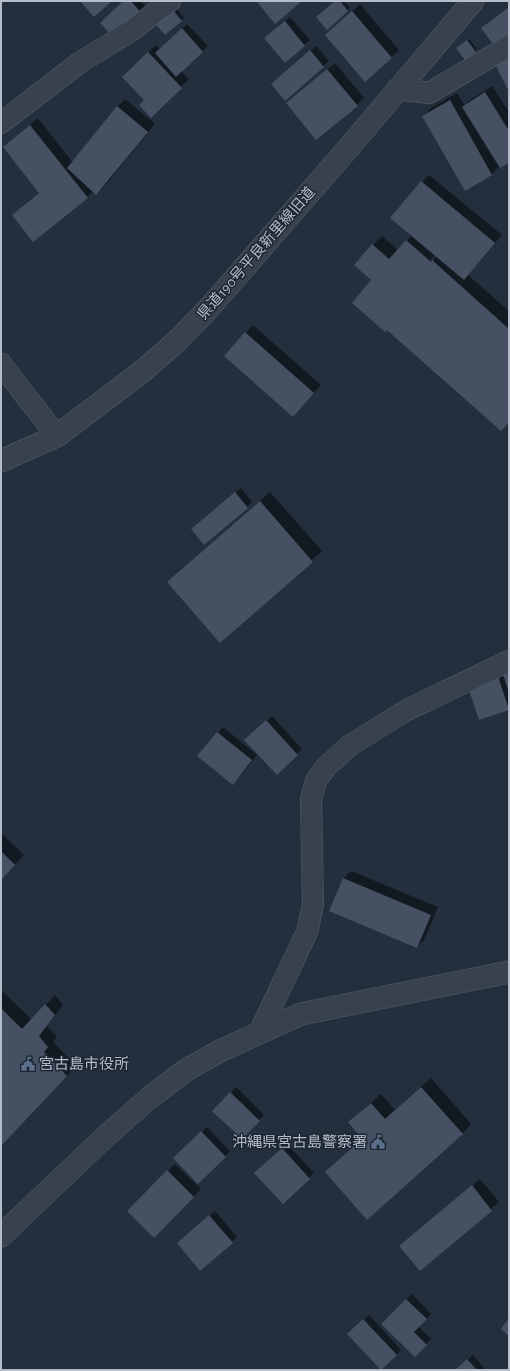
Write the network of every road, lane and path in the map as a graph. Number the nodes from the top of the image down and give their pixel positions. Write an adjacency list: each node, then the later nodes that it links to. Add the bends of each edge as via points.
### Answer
1 (170, 1): 5 (street, via 131,31 79,63)
2 (474, 1): 4 (street, 県道190号平良新里線旧道)
3 (509, 46): 4 (street, via 429,93)
4 (397, 89): 7 (street, 県道190号平良新里線旧道, via 226,289 183,335 144,370)
5 (1, 123)
6 (1, 364): 7 (street)
7 (57, 436): 8 (street, 県道190号平良新里線旧道)
8 (1, 461)
9 (509, 661): 11 (street, via 407,710 349,746 326,767 316,781 312,799 314,905 307,932)
10 (509, 972): 11 (street, via 301,1014)
11 (260, 1031): 12 (street, via 186,1070 148,1099)
12 (1, 1236)

